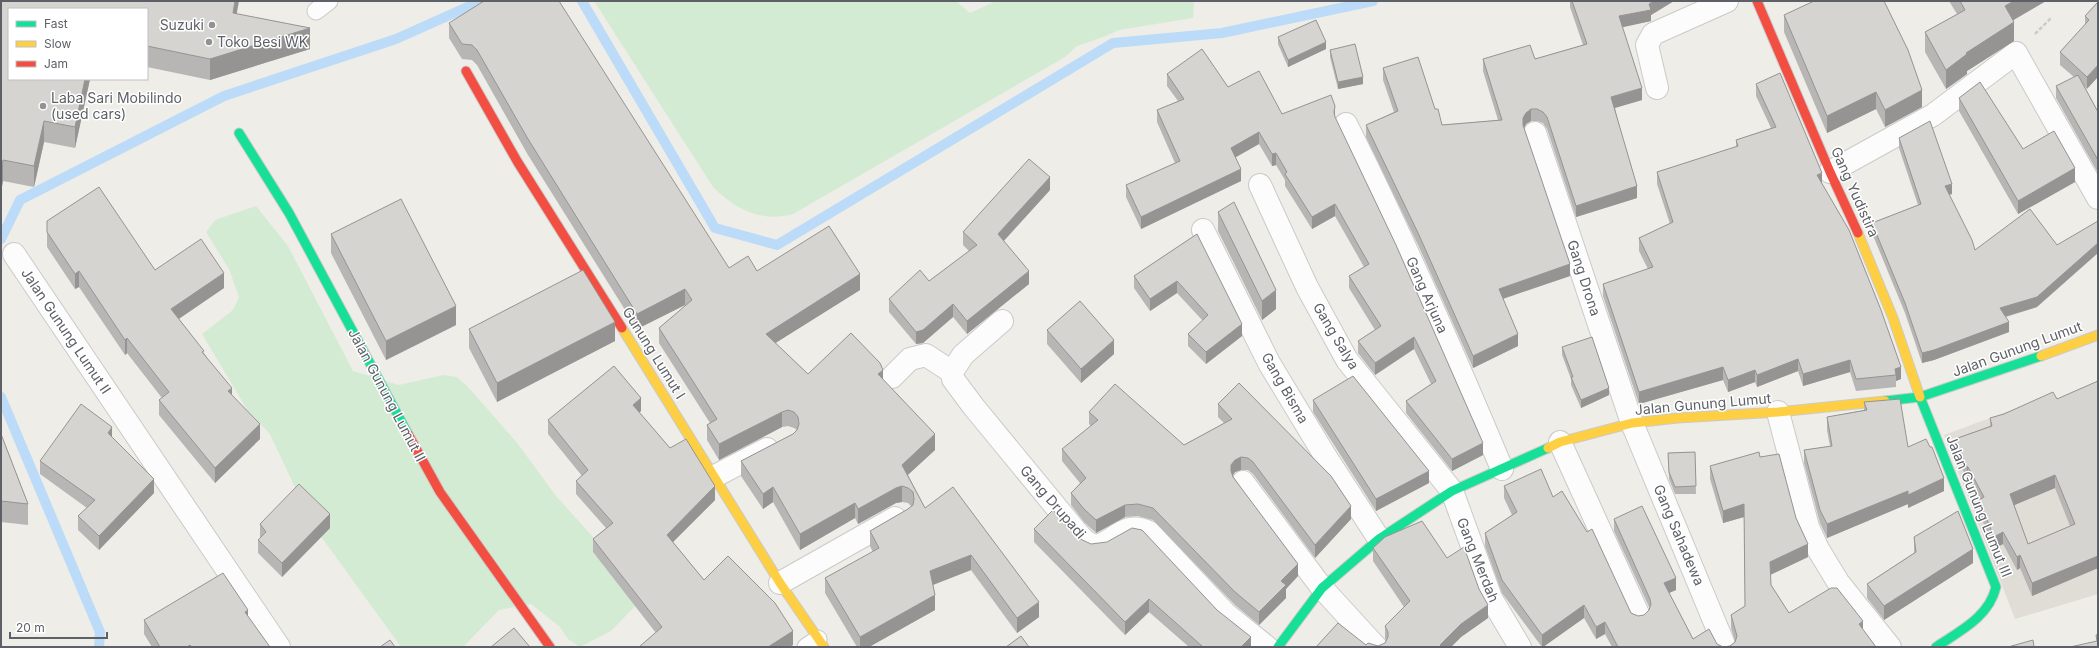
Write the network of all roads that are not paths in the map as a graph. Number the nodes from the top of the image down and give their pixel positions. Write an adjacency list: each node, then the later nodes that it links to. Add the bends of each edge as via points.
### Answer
1 (329, 1): 4 (lane)
2 (1726, 1): 6 (street, via 1653,34 1647,46)
3 (1757, 1): 10 (street, Gang Yudistira)
4 (316, 11)
5 (466, 71): 25 (street, Gunung Lumut I, via 517,161)
6 (1657, 88)
7 (1346, 124): 24 (street, Gang Arjuna, via 1391,215)
8 (239, 133): 35 (street, Jalan Gunung Lumut II, via 289,213 440,492)
9 (1536, 133): 21 (street, Gang Drona)
10 (1830, 172): 12 (street, via 1933,115 2016,52); 19 (street, Gang Yudistira, via 1868,254)
11 (1260, 185): 27 (street, Gang Salya, via 1307,287 1347,360)
12 (2098, 198)
13 (1203, 230): 29 (street, Gang Bisma, via 1269,363)
14 (14, 254): 34 (street, Jalan Gunung Lumut II)
15 (1002, 320): 17 (street, via 963,355)
16 (2098, 335): 19 (street, Jalan Gunung Lumut)
17 (952, 372): 18 (street, via 926,355 910,359); 36 (street, Gang Drupadi, via 973,406 1088,543 1097,546 1105,544 1130,528 1149,532 1226,614)
18 (892, 377)
19 (1920, 397): 20 (street, Jalan Gunung Lumut); 42 (street, Jalan Gunung Lumut III, via 1996,587 1996,595 1981,615)
20 (1778, 412): 21 (street, Jalan Gunung Lumut, via 1678,418); 41 (street, via 1808,527 1818,549 1838,582)
21 (1632, 424): 23 (street, Jalan Gunung Lumut); 40 (street, Gang Sahadewa)
22 (787, 438): 25 (street)
23 (1560, 442): 24 (street, Jalan Gunung Lumut); 32 (street)
24 (1502, 469): 27 (street, Jalan Gunung Lumut)
25 (715, 476): 30 (street, Gunung Lumut I)
26 (1243, 482): 31 (street)
27 (1452, 491): 29 (street, Jalan Gunung Lumut); 39 (street, Gang Merdah, via 1491,598)
28 (902, 514): 30 (street)
29 (1379, 540): 31 (street, Jalan Gunung Lumut)
30 (780, 583): 33 (street, Gunung Lumut I)
31 (1322, 588): 37 (street, Jalan Gunung Lumut); 38 (street)
32 (1639, 616)
33 (816, 644)
34 (279, 647)
35 (550, 647)
36 (1267, 647)
37 (1278, 647)
38 (1376, 647)
39 (1520, 647)
40 (1725, 647)
41 (1890, 647)
42 (1936, 647)

